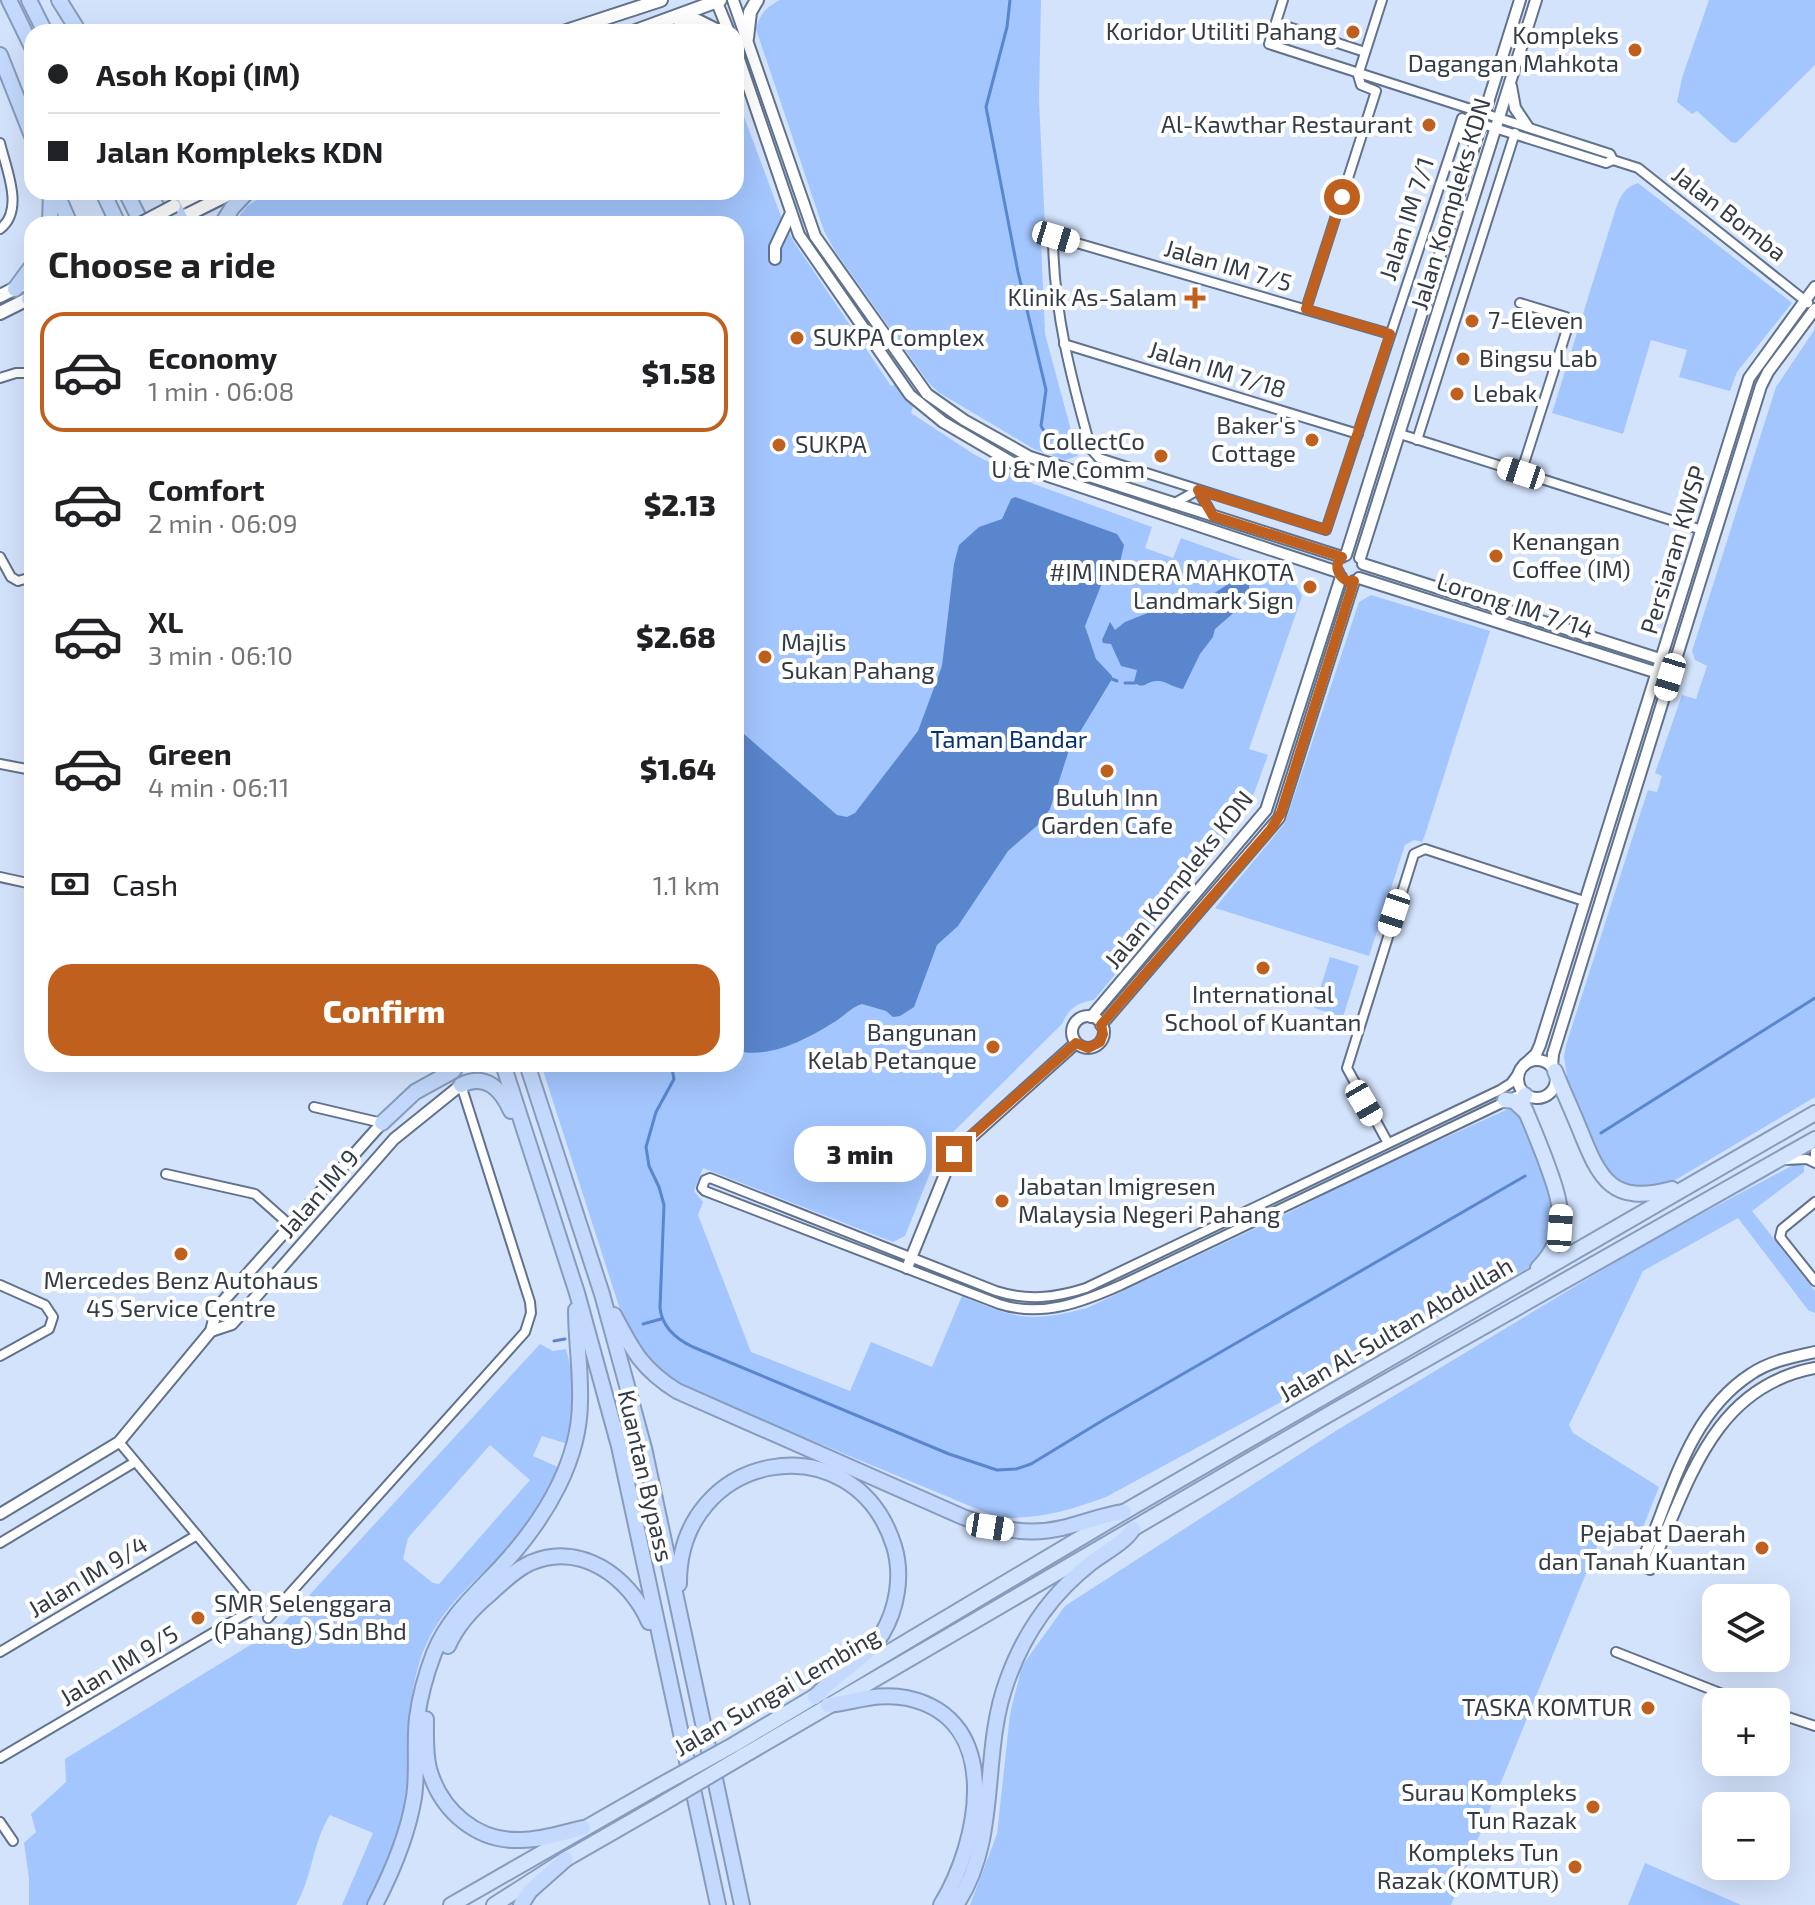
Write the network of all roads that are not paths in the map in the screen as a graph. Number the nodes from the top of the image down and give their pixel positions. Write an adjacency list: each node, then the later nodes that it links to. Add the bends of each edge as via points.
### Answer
1 (9, 0): 22 (highway)
2 (29, 0): 14 (highway)
3 (59, 0): 15 (highway)
4 (733, 0): 20 (street)
5 (757, 0): 23 (main road)
6 (1283, 0): 13 (street)
7 (1382, 0): 24 (street)
8 (1520, 0): 31 (street, Jalan Kompleks KDN)
9 (1536, 0): 28 (street, Jalan Kompleks KDN)
10 (658, 1): 16 (main road)
11 (717, 1): 12 (main road); 19 (street)
12 (659, 23): 17 (main road); 18 (main road, via 691,19)
13 (1276, 23): 24 (street); 26 (street, Jalan Bomba, via 1269,44)
14 (41, 24)
15 (74, 24)
16 (588, 24)
17 (656, 24)
18 (708, 24)
19 (726, 24)
20 (742, 24)
21 (744, 30): 23 (street)
22 (24, 31)
23 (747, 38): 66 (street, via 815,236 922,389 1026,455)
24 (1365, 52): 26 (street)
25 (0, 55): 29 (highway)
26 (1359, 72): 31 (street, Jalan Bomba); 54 (street, via 1359,82 1376,91)
27 (744, 74): 40 (street)
28 (1511, 80): 32 (street, Jalan Kompleks KDN); 33 (street, via 1515,108)
29 (24, 116)
30 (1462, 118): 57 (street, Jalan IM 7/1)
31 (1484, 118): 32 (street, Jalan Bomba); 71 (street, Jalan Kompleks KDN)
32 (1497, 122): 33 (street, Jalan Bomba); 34 (street, Jalan Bomba); 62 (street, Jalan Kompleks KDN)
33 (1527, 126): 36 (street, Jalan Bomba, via 1610,154)
34 (1515, 133): 36 (street, Jalan Bomba, via 1605,162); 63 (street)
35 (0, 143): 44 (street, via 14,206)
36 (1613, 160): 51 (street, Jalan Bomba, via 1638,168)
37 (194, 200): 41 (main road)
38 (216, 200): 42 (main road)
39 (240, 200): 43 (highway)
40 (791, 213): 45 (street); 74 (street, via 805,247 910,395 954,430 1033,473)
41 (179, 216)
42 (181, 216)
43 (227, 216)
44 (2, 227)
45 (775, 259)
46 (24, 277): 49 (highway)
47 (24, 284): 49 (main road)
48 (1815, 287): 51 (street, Persiaran KWSP)
49 (15, 289): 50 (main road)
50 (0, 296)
51 (1805, 300): 55 (street, Jalan Bomba); 68 (street, Persiaran KWSP, via 1749,378)
52 (24, 301): 56 (main road)
53 (1520, 303): 64 (street, via 1566,317 1569,323)
54 (1306, 309): 57 (street, Jalan IM 7/5); 58 (street, Jalan IM 7/5, via 1056,237 1053,284)
55 (1815, 309): 70 (street, Persiaran KWSP, via 1764,379)
56 (0, 313)
57 (1390, 334): 61 (street, Jalan IM 7/1)
58 (1064, 344): 61 (street, Jalan IM 7/18); 65 (street, via 1091,449 1099,458)
59 (24, 374): 60 (street)
60 (0, 378)
61 (1358, 434): 65 (street, Jalan IM 7/1, via 1326,530)
62 (1400, 434): 63 (street); 73 (street, Jalan Kompleks KDN)
63 (1417, 440): 64 (street)
64 (1521, 473): 68 (street)
65 (1198, 490): 66 (street); 67 (street)
66 (1172, 504): 67 (street)
67 (1213, 516): 71 (street)
68 (1702, 530): 69 (street, Persiaran KWSP)
69 (1697, 544): 70 (street); 77 (street, Persiaran KWSP)
70 (1712, 548): 78 (street, Persiaran KWSP)
71 (1344, 556): 73 (street); 74 (street)
72 (0, 557): 75 (street, via 11,577)
73 (1362, 561): 76 (street); 77 (street, Lorong IM 7/14)
74 (1339, 574): 76 (street); 83 (street, Jalan Kompleks KDN)
75 (24, 579)
76 (1357, 579): 79 (street, Lorong IM 7/14); 84 (street, Jalan Kompleks KDN)
77 (1662, 659): 78 (street, Lorong IM 7/14); 79 (street, Persiaran KWSP)
78 (1675, 663): 80 (street, Persiaran KWSP)
79 (1658, 672): 80 (street, Lorong IM 7/14); 87 (street, Persiaran KWSP)
80 (1670, 677): 88 (street, Persiaran KWSP)
81 (0, 764): 82 (street)
82 (24, 768)
83 (1266, 810): 84 (street); 90 (street, Jalan Kompleks KDN)
84 (1279, 818): 91 (street, Jalan Kompleks KDN)
85 (0, 877): 86 (street)
86 (24, 882)
87 (1589, 887): 88 (street); 89 (street, Persiaran KWSP)
88 (1603, 892): 94 (street, Persiaran KWSP, via 1553,1054)
89 (1584, 901): 93 (street, Persiaran KWSP, via 1538,1050); 106 (street, via 1425,849 1414,854 1347,1068)
90 (1091, 1017): 91 (street); 92 (street, via 1075,1023)
91 (1101, 1025): 92 (street, via 1097,1045)
92 (1076, 1043): 118 (street, via 958,1149)
93 (1522, 1067): 94 (street, via 1541,1060); 99 (street, via 1518,1080); 106 (street, via 1500,1090)
94 (1554, 1069): 99 (street, Persiaran KWSP, via 1557,1082 1551,1093 1540,1099); 113 (main road, via 1595,1168 1608,1183 1636,1195)
95 (451, 1072): 104 (highway, via 415,1092)
96 (506, 1072): 111 (highway, Kuantan Bypass)
97 (530, 1072): 125 (highway, Kuantan Bypass)
98 (461, 1085): 111 (highway, via 478,1079 498,1089); 127 (street, Jalan IM 9, via 394,1139); 141 (street, via 530,1302 525,1332)
99 (1524, 1094): 100 (street); 102 (main road)
100 (1505, 1100): 102 (main road); 108 (street)
101 (314, 1107): 104 (street)
102 (1527, 1112): 121 (main road, via 1562,1209 1553,1248)
103 (1815, 1113): 113 (main road, Jalan Al-Sultan Abdullah)
104 (382, 1123): 115 (street, Jalan IM 9)
105 (1815, 1139): 109 (main road, Jalan Al-Sultan Abdullah)
106 (1388, 1143): 107 (street)
107 (1375, 1150): 108 (street); 116 (street)
108 (1379, 1159): 117 (street)
109 (1777, 1162): 110 (street, via 1793,1158); 137 (main road, Jalan Al-Sultan Abdullah)
110 (1815, 1163)
111 (539, 1170): 124 (highway, Kuantan Bypass)
112 (166, 1174): 115 (street, via 255,1194)
113 (1690, 1185): 121 (main road, Jalan Al-Sultan Abdullah)
114 (1815, 1202): 120 (street, via 1782,1229 1780,1237)
115 (291, 1226): 122 (street, Jalan IM 9)
116 (1196, 1235): 117 (street); 118 (street, via 1086,1288 1052,1297 1005,1294)
117 (1202, 1246): 119 (street, via 1095,1297 1055,1308 1005,1306)
118 (912, 1256): 119 (street); 119 (street, via 710,1178 703,1186)
119 (907, 1268)
120 (1815, 1281)
121 (1523, 1282): 135 (main road, Jalan Al-Sultan Abdullah)
122 (240, 1283): 126 (street, Jalan IM 9); 127 (street)
123 (0, 1285): 131 (street, via 45,1305 53,1317 49,1329)
124 (577, 1293): 143 (highway, Kuantan Bypass, via 619,1446); 156 (highway, via 581,1403 566,1469 532,1532 475,1591 436,1649 417,1718 415,1794 404,1840)
125 (602, 1294): 135 (highway, via 638,1358 677,1391 963,1517 1018,1532); 140 (highway, Kuantan Bypass, via 644,1448)
126 (228, 1296): 128 (street, via 231,1306); 129 (street, Jalan IM 9, via 217,1308)
127 (255, 1297): 128 (street, Jalan IM 9)
128 (245, 1309): 129 (street, Jalan IM 9, via 232,1324)
129 (211, 1331): 133 (street, Jalan IM 9)
130 (1815, 1352): 132 (street, via 1782,1359 1751,1374 1703,1421 1646,1567 1719,1425 1760,1390)
131 (0, 1356)
132 (1815, 1368)
133 (119, 1442): 134 (street); 136 (street, Jalan IM 9)
134 (135, 1462): 138 (street); 139 (street)
135 (1124, 1512): 146 (main road, Jalan Sungai Lembing)
136 (0, 1514)
137 (1133, 1529): 146 (main road, Jalan Sungai Lembing); 164 (highway, via 1055,1595 1022,1647 994,1728 985,1833)
138 (197, 1535): 142 (street, Jalan IM 9/4); 150 (street, Jalan IM 9/5, via 257,1607)
139 (0, 1543)
140 (679, 1615): 146 (highway, via 679,1571 689,1529 711,1497 727,1485 764,1468 796,1466 834,1475 858,1489 891,1535 899,1583 881,1636 825,1686); 155 (highway, Kuantan Bypass)
141 (268, 1618)
142 (0, 1652)
143 (662, 1652): 152 (highway, via 643,1608 619,1578 603,1567 563,1556 529,1564 492,1591 467,1617 440,1663 426,1720 428,1766 458,1818 477,1832 518,1841); 160 (highway, Kuantan Bypass)
144 (1616, 1652): 145 (street)
145 (1705, 1688)
146 (822, 1701): 149 (main road, Jalan Sungai Lembing); 163 (highway, via 908,1698 949,1719 961,1734 976,1774 975,1806 969,1842)
147 (1790, 1718): 148 (street)
148 (1815, 1726)
149 (739, 1750): 152 (main road, Jalan Sungai Lembing, bridge); 154 (main road, Jalan Sungai Lembing, bridge, via 660,1805)
150 (0, 1758)
151 (0, 1822): 153 (street)
152 (583, 1828): 157 (main road, Jalan Sungai Lembing)
153 (13, 1841)
154 (566, 1859): 158 (main road, Jalan Sungai Lembing); 159 (highway)
155 (736, 1877): 161 (highway, Kuantan Bypass); 162 (highway)
156 (375, 1905)
157 (451, 1905)
158 (494, 1905)
159 (521, 1905)
160 (718, 1905)
161 (742, 1905)
162 (748, 1905)
163 (941, 1905)
164 (956, 1905)

